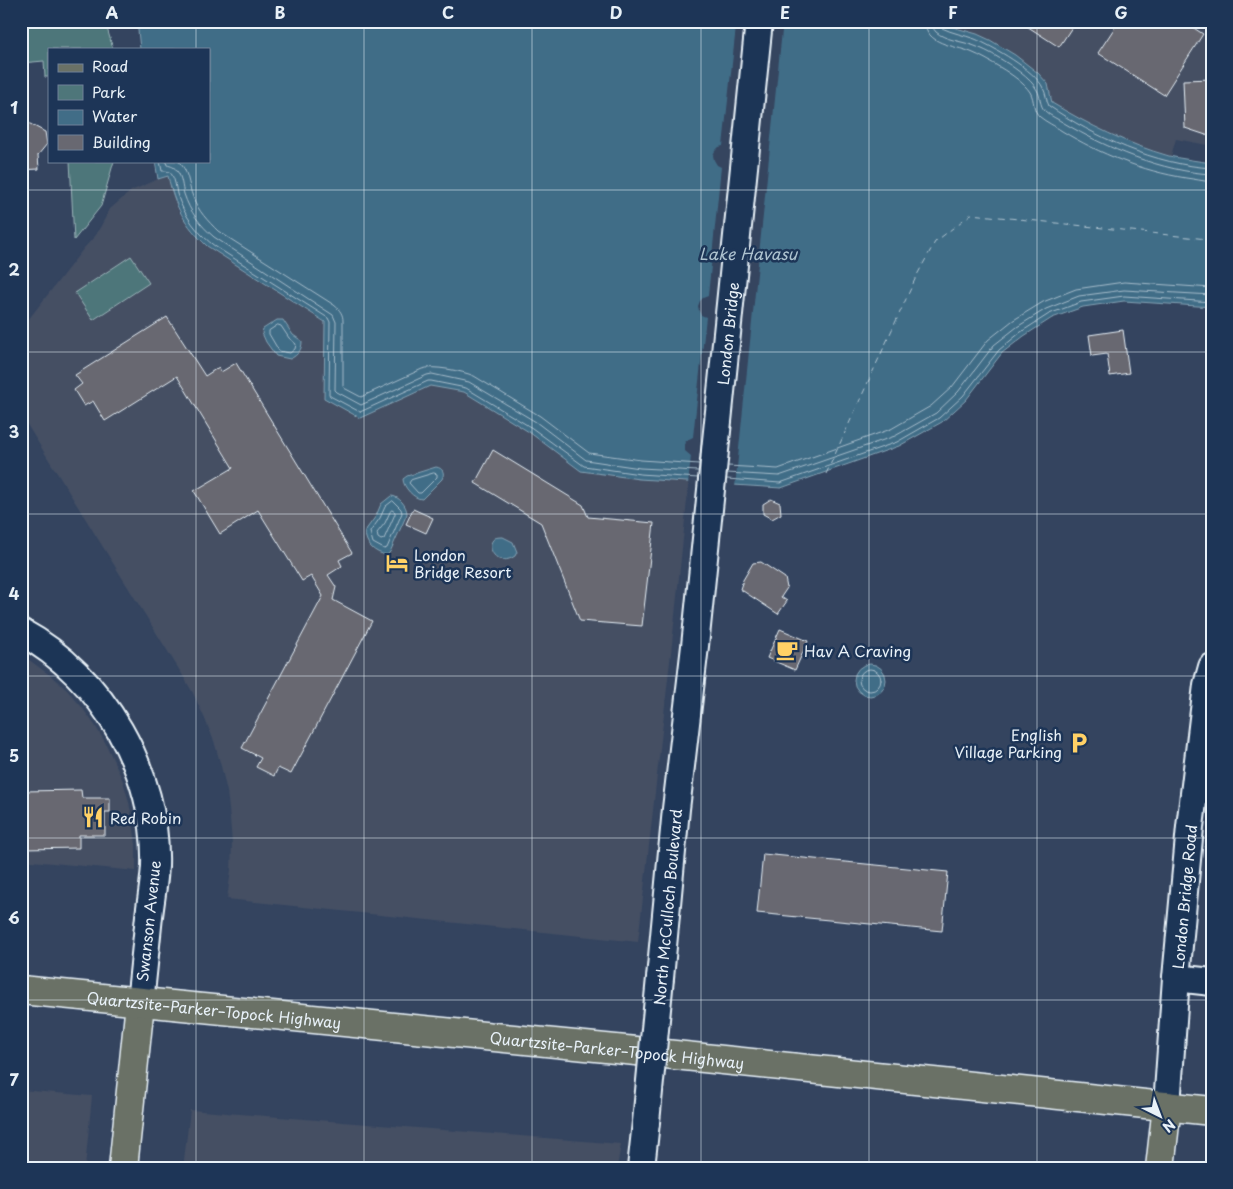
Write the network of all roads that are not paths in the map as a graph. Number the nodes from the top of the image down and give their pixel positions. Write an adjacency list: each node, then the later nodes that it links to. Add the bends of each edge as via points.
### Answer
1 (759, 21): 3 (street, London Bridge)
2 (21, 632): 8 (street, Swanson Avenue, via 63,662 95,695 121,733 140,775 151,820 155,866)
3 (695, 646): 12 (street, North McCulloch Boulevard, bridge)
4 (1212, 668): 5 (street, London Bridge Road, via 1196,774)
5 (1176, 978): 6 (street); 9 (street, London Bridge Road)
6 (1212, 982)
7 (21, 990): 8 (main road, Quartzsite–Parker–Topock Highway)
8 (140, 1003): 9 (main road, Quartzsite–Parker–Topock Highway); 11 (main road, Swanson Avenue)
9 (1167, 1106): 10 (main road, Quartzsite–Parker–Topock Highway); 13 (main road)
10 (1212, 1111)
11 (123, 1168)
12 (640, 1168)
13 (1160, 1168)

